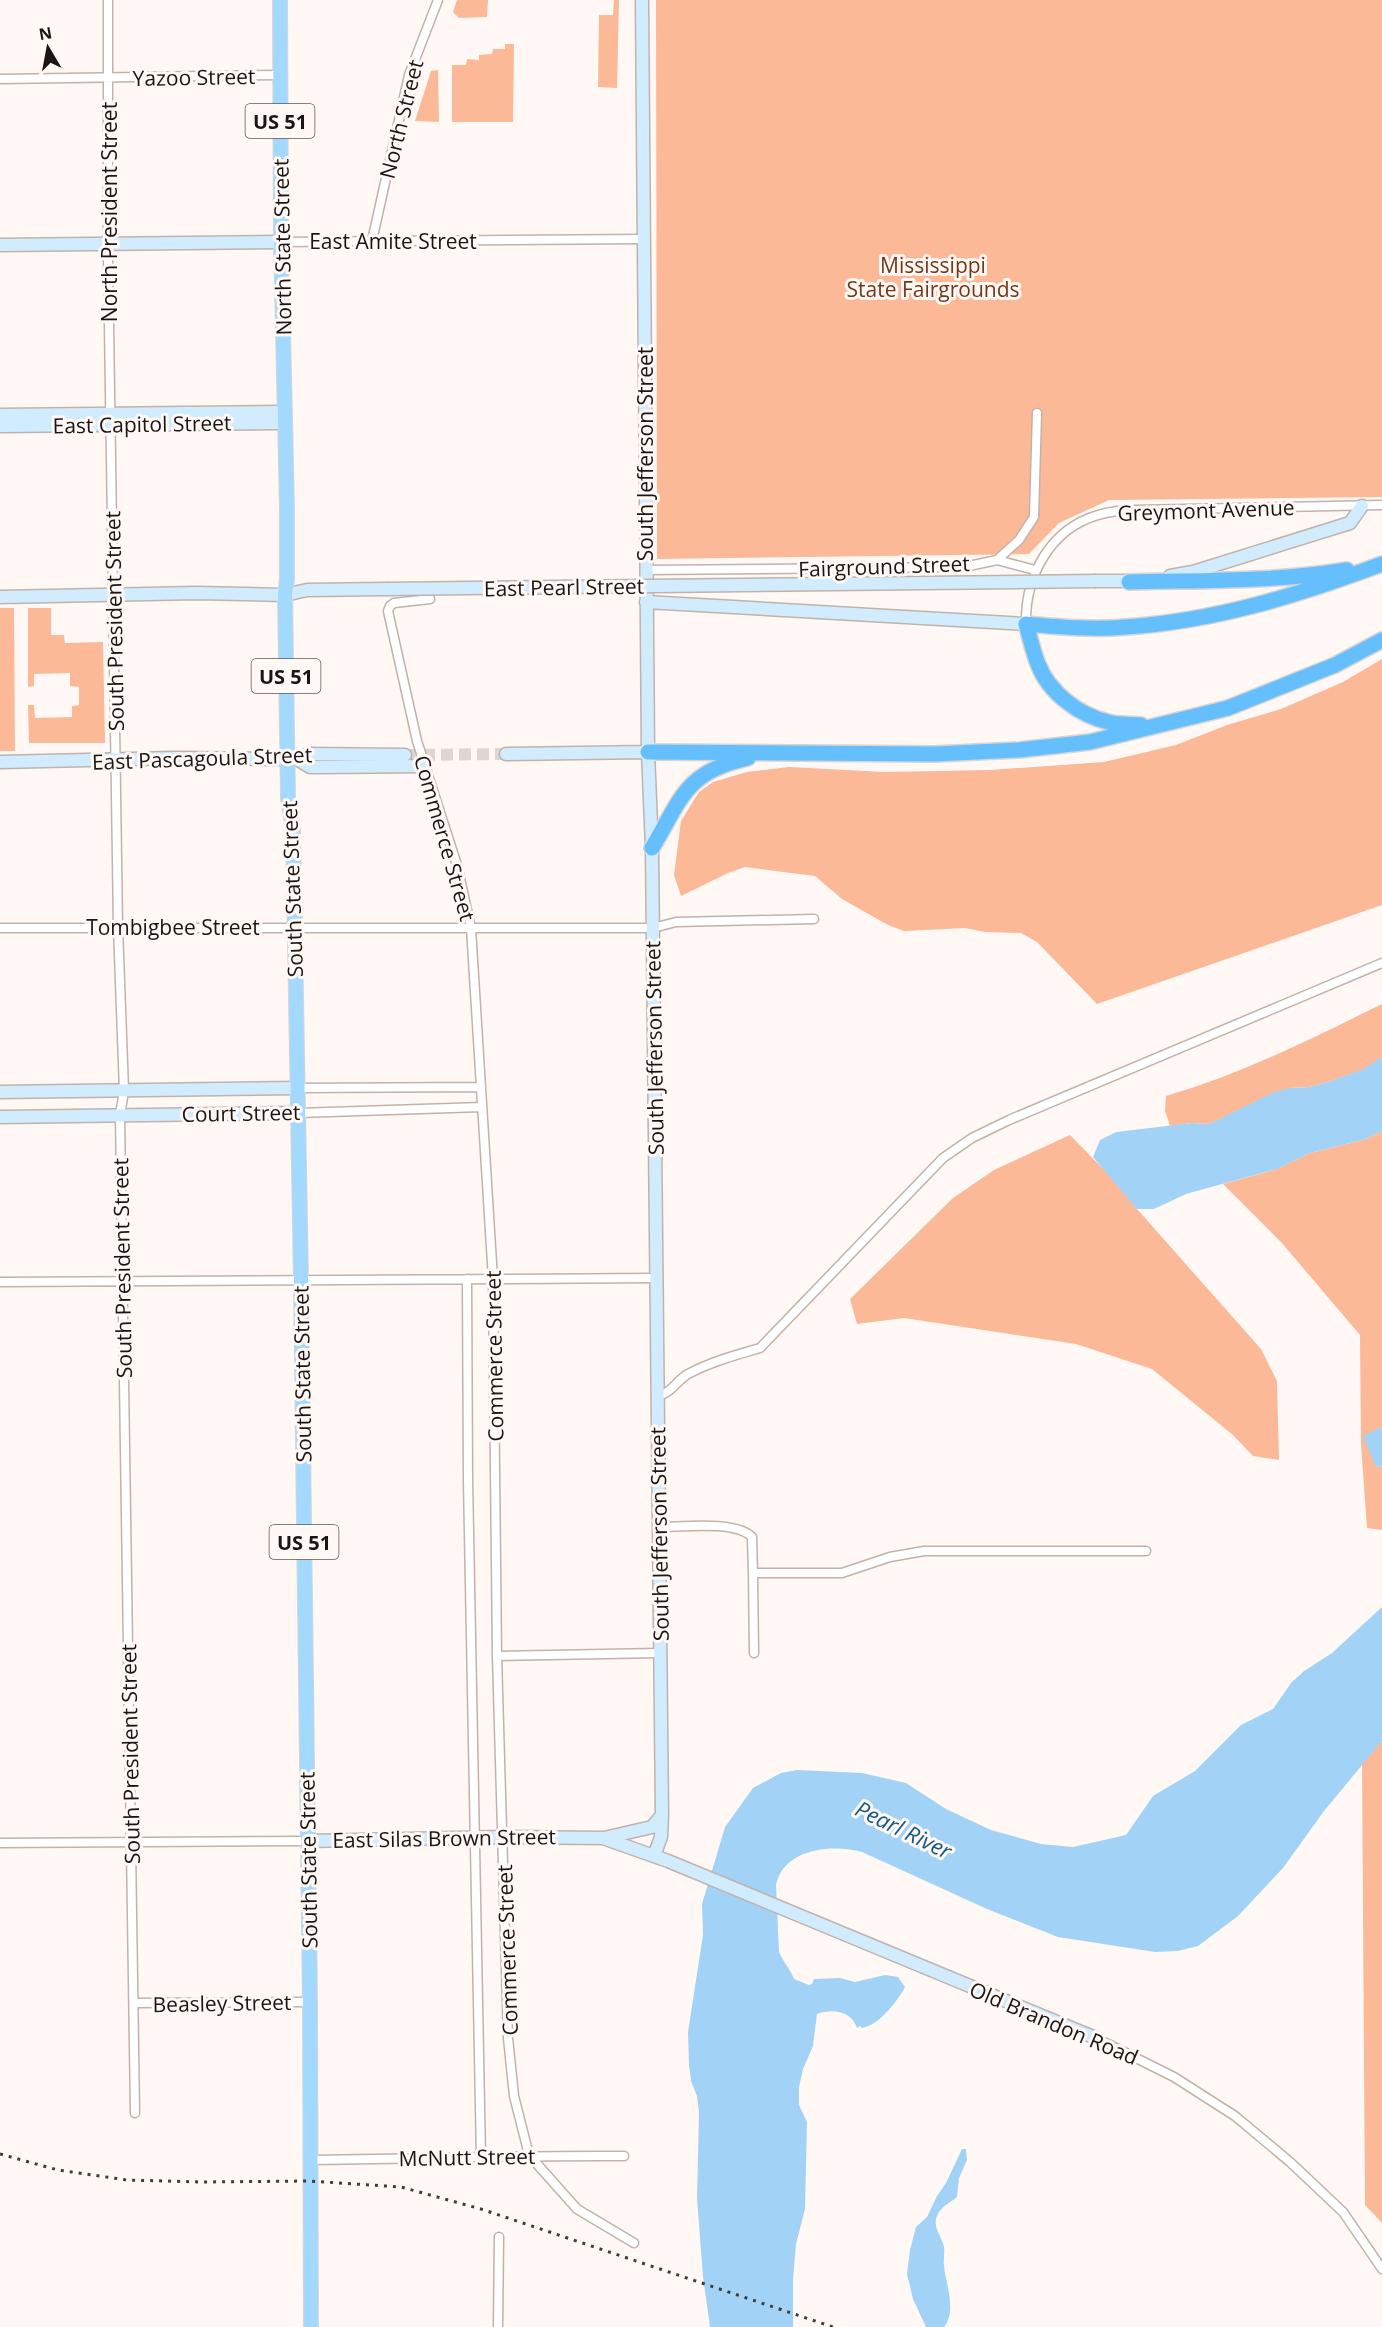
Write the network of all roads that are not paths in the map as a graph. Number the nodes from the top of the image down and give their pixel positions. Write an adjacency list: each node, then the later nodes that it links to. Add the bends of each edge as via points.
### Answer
1 (108, 0): 7 (street, North President Street)
2 (280, 0): 5 (main road, North State Street / US 51)
3 (438, 0): 9 (street, North Street, via 409,75)
4 (642, 0): 8 (street, South Jefferson Street)
5 (280, 75): 7 (street, Yazoo Street); 10 (main road, North State Street / US 51)
6 (0, 79): 7 (street, Yazoo Street)
7 (108, 79): 12 (street, North President Street)
8 (643, 239): 9 (street, East Amite Street); 22 (street, South Jefferson Street)
9 (372, 241): 10 (street, East Amite Street)
10 (281, 242): 12 (street, East Amite Street); 15 (main road, North State Street / US 51)
11 (0, 244): 12 (street, East Amite Street)
12 (107, 244): 16 (street, North President Street)
13 (1037, 413): 20 (street, Fairground Street, via 1034,517 1019,540)
14 (0, 415): 16 (street, East Capitol Street)
15 (284, 417): 16 (street, East Capitol Street); 26 (main road, South State Street / US 51)
16 (111, 419): 17 (street, East Capitol Street); 25 (street, South President Street)
17 (0, 426)
18 (1382, 505): 19 (street, Greymont Avenue)
19 (1362, 506): 23 (street, Greymont Avenue, via 1112,511 1096,515 1066,533); 24 (street, East Pearl Street, via 1350,523 1193,572)
20 (997, 560): 22 (street, Fairground Street, via 964,567); 23 (street)
21 (1382, 563): 24 (highway, via 1306,575); 30 (highway, via 1262,604 1202,618 1126,627)
22 (646, 570): 29 (street, South Jefferson Street)
23 (1035, 570): 30 (street, Greymont Avenue, via 1027,597)
24 (1129, 582): 26 (street, East Pearl Street, bridge, via 307,590)
25 (113, 594): 26 (street, East Pearl Street); 27 (street, East Pearl Street); 38 (street, South President Street)
26 (285, 595): 37 (main road, South State Street / US 51)
27 (0, 597)
28 (430, 599): 40 (street, Commerce Street, via 394,603 388,611)
29 (646, 602): 30 (street); 33 (street, South Jefferson Street)
30 (1026, 624): 32 (highway, via 1038,666 1068,704 1109,723)
31 (1382, 640): 32 (highway, via 1335,665 1228,708)
32 (1156, 726): 34 (highway, via 1090,742 1019,750)
33 (648, 752): 34 (highway); 36 (street); 41 (street, South Jefferson Street)
34 (775, 753): 41 (highway, via 724,764 700,776 681,795)
35 (405, 754): 37 (street, East Pascagoula Street, via 310,754)
36 (506, 754)
37 (292, 759): 38 (street, East Pascagoula Street); 40 (street, via 310,767); 44 (main road, South State Street / US 51, via 288,798)
38 (116, 760): 39 (street, East Pascagoula Street); 43 (street, South President Street)
39 (0, 762)
40 (425, 766): 45 (street, Commerce Street, via 457,865)
41 (652, 848): 47 (street, South Jefferson Street)
42 (814, 919): 47 (street, Tombigbee Street, via 676,922)
43 (117, 927): 44 (street, Tombigbee Street); 46 (street, Tombigbee Street); 51 (street, South President Street)
44 (295, 927): 45 (street, Tombigbee Street); 50 (main road, South State Street / US 51)
45 (471, 927): 47 (street, Tombigbee Street); 49 (street, Commerce Street)
46 (0, 928)
47 (653, 928): 57 (street, South Jefferson Street)
48 (1382, 963): 63 (street, via 972,1138 943,1158 760,1348 686,1375 670,1391)
49 (481, 1087): 50 (street, Court Street); 53 (street, Commerce Street)
50 (297, 1088): 51 (street, Court Street); 54 (main road, South State Street / US 51)
51 (124, 1091): 52 (street, Court Street); 55 (street, South President Street)
52 (0, 1092)
53 (482, 1107): 54 (street, Court Street); 59 (street, Commerce Street)
54 (298, 1113): 55 (street, Court Street); 61 (main road, South State Street / US 51)
55 (120, 1115): 56 (street, Court Street); 60 (street, South President Street)
56 (0, 1117)
57 (656, 1278): 59 (street); 63 (street, South Jefferson Street)
58 (467, 1279): 59 (street); 61 (street); 71 (street, Commerce Street)
59 (493, 1279): 69 (street, Commerce Street)
60 (122, 1280): 61 (street); 62 (street); 74 (street, South President Street)
61 (302, 1280): 75 (main road, South State Street / US 51)
62 (0, 1282)
63 (657, 1396): 64 (street, South Jefferson Street)
64 (659, 1527): 66 (street, via 731,1527 746,1532 752,1537); 67 (street, South Jefferson Street)
65 (1146, 1551): 66 (street, via 924,1551 890,1557 842,1573)
66 (753, 1573): 68 (street)
67 (660, 1653): 69 (street); 70 (street, South Jefferson Street)
68 (754, 1653)
69 (497, 1656): 72 (street, Commerce Street)
70 (662, 1815): 73 (street, via 652,1827); 77 (street, South Jefferson Street, via 661,1837)
71 (476, 1837): 72 (street, East Silas Brown Street); 75 (street, East Silas Brown Street); 85 (street, Commerce Street)
72 (504, 1837): 73 (street, East Silas Brown Street); 83 (street, Commerce Street, via 508,2038 514,2096)
73 (603, 1838): 77 (street, East Silas Brown Street)
74 (132, 1841): 75 (street, East Silas Brown Street); 76 (street, East Silas Brown Street); 80 (street, South President Street)
75 (307, 1841): 79 (main road, South State Street / US 51)
76 (0, 1843)
77 (654, 1856): 78 (street, East Silas Brown Street)
78 (668, 1861): 81 (street, Old Brandon Road)
79 (310, 2002): 80 (street, Beasley Street); 86 (main road, South State Street / US 51)
80 (135, 2003): 82 (street, South President Street)
81 (1098, 2039): 89 (street, Old Brandon Road, via 1174,2077 1235,2116 1343,2212)
82 (135, 2113)
83 (529, 2155): 84 (street, McNutt Street); 85 (street, McNutt Street); 88 (street, via 577,2209)
84 (624, 2156)
85 (480, 2159): 86 (street, McNutt Street)
86 (309, 2160): 90 (main road, South State Street / US 51)
87 (499, 2237): 91 (street)
88 (634, 2243)
89 (1382, 2269)
90 (311, 2327)
91 (498, 2327)

